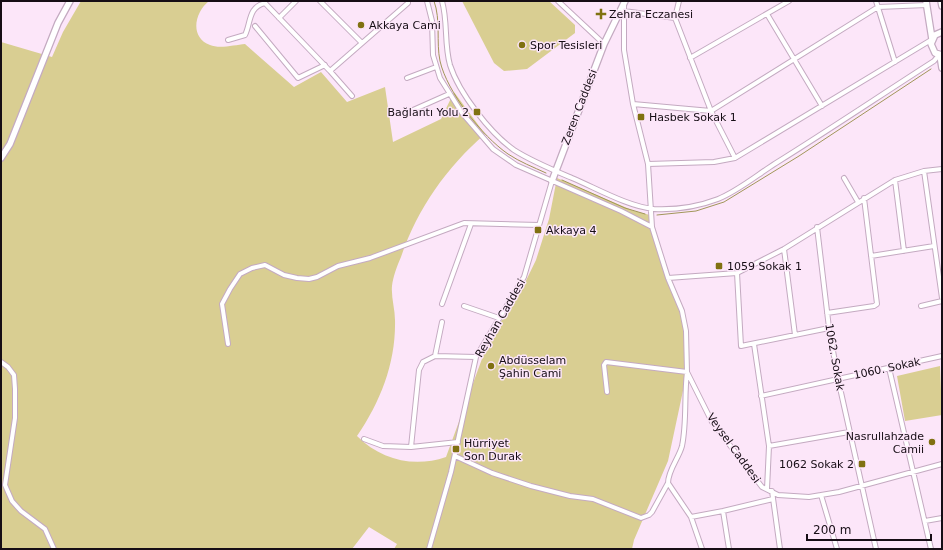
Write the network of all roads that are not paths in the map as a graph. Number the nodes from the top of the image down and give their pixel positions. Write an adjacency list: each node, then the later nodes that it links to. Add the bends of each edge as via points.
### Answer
1 (70, 1): 41 (street, via 58,23 10,144)
2 (296, 1): 18 (street)
3 (320, 1): 24 (street)
4 (408, 1): 24 (street, via 408,4)
5 (426, 1): 31 (street, via 431,15)
6 (442, 1): 45 (street, via 446,16 450,66 464,93 503,141 515,150)
7 (558, 1): 25 (street)
8 (679, 1): 19 (street)
9 (789, 1): 17 (street)
10 (876, 1): 16 (street)
11 (941, 1): 15 (street)
12 (264, 2): 18 (street); 22 (street, via 253,10 245,35)
13 (927, 3): 16 (street); 23 (street)
14 (624, 5): 19 (street); 25 (street, Zeren Caddesi); 37 (street, Veysel Caddesi, via 624,50)
15 (942, 6)
16 (878, 7): 28 (street); 29 (street)
17 (767, 14): 27 (street); 28 (street)
18 (278, 18): 30 (street)
19 (675, 18): 27 (street)
20 (255, 26): 30 (street, via 298,78)
21 (942, 32): 23 (street, via 935,34)
22 (228, 40)
23 (931, 40): 26 (street, via 933,50); 29 (street)
24 (362, 43): 33 (street)
25 (604, 44): 45 (street, Zeren Caddesi)
26 (940, 55): 32 (street); 52 (street, via 719,198 699,205)
27 (690, 58): 40 (street)
28 (795, 60): 38 (street); 40 (street)
29 (895, 62): 38 (street)
30 (325, 65): 33 (street)
31 (436, 67): 34 (street); 35 (street)
32 (942, 68)
33 (330, 71): 36 (street)
34 (407, 78)
35 (448, 94): 39 (street); 49 (street, via 478,133 498,153 516,165)
36 (352, 96)
37 (633, 104): 40 (street); 43 (street, Veysel Caddesi)
38 (822, 106): 42 (street)
39 (412, 110)
40 (711, 111): 42 (street)
41 (1, 158)
42 (735, 158): 43 (street, via 714,162)
43 (648, 164): 52 (street, Veysel Caddesi)
44 (942, 169): 46 (street)
45 (555, 170): 49 (street, Zeren Caddesi); 52 (street, via 634,204)
46 (924, 171): 48 (street); 57 (street)
47 (844, 178): 51 (street)
48 (895, 180): 50 (street); 59 (street)
49 (552, 182): 54 (street, Reyhan Caddesi); 55 (street)
50 (864, 198): 51 (street); 60 (street)
51 (858, 202): 56 (street)
52 (652, 209): 55 (street, Veysel Caddesi)
53 (471, 224): 54 (street); 65 (street); 73 (street, via 464,224 370,258 338,266 318,277 296,278 265,265 242,272 222,304)
54 (539, 225): 69 (street, Reyhan Caddesi, via 524,276)
55 (652, 227): 63 (street, Veysel Caddesi)
56 (817, 227): 58 (street); 68 (street, 1062. Sokak)
57 (934, 246): 59 (street); 61 (street)
58 (784, 249): 62 (street); 72 (street)
59 (904, 251): 60 (street)
60 (871, 256): 68 (street, via 877,304)
61 (940, 269): 64 (street)
62 (737, 273): 63 (street); 74 (street, via 741,346)
63 (668, 278): 80 (street, Veysel Caddesi, via 682,311 686,331)
64 (942, 299): 67 (street)
65 (442, 304)
66 (464, 306): 69 (street)
67 (921, 306)
68 (827, 314): 71 (street, 1062. Sokak)
69 (499, 318): 77 (street, Reyhan Caddesi)
70 (442, 322): 75 (street)
71 (829, 328): 72 (street); 81 (street, 1062. Sokak)
72 (795, 335): 74 (street)
73 (228, 344)
74 (754, 344): 83 (street)
75 (435, 356): 77 (street); 88 (street, via 423,362 419,370)
76 (942, 356): 79 (street, 1060. Sokak)
77 (476, 357): 86 (street, Reyhan Caddesi)
78 (1, 362): 102 (street, via 14,375 15,389 12,447 5,477 8,494 21,511 45,528)
79 (889, 368): 81 (street, 1060. Sokak); 91 (street)
80 (687, 372): 82 (street, via 606,362 604,365); 92 (street, via 682,445); 94 (street, Veysel Caddesi, via 712,422 762,487)
81 (838, 379): 83 (street, 1060. Sokak); 84 (street, 1062. Sokak)
82 (607, 392)
83 (761, 396): 87 (street)
84 (849, 432): 87 (street); 93 (street, 1062. Sokak)
85 (364, 439): 88 (street, via 383,446)
86 (458, 442): 88 (street); 89 (street, Reyhan Caddesi)
87 (769, 446): 94 (street)
88 (411, 447)
89 (454, 456): 92 (street, via 492,473 531,486 593,499 641,518 652,512); 103 (street, Reyhan Caddesi)
90 (942, 464): 91 (street, Veysel Caddesi)
91 (913, 473): 93 (street, Veysel Caddesi); 101 (street)
92 (668, 483): 99 (street)
93 (861, 486): 96 (street, Veysel Caddesi); 108 (street, 1062. Sokak)
94 (767, 489): 95 (street, Veysel Caddesi)
95 (772, 491): 96 (street, Veysel Caddesi, via 778,495); 97 (street)
96 (821, 495): 107 (street)
97 (773, 499): 98 (street); 106 (street)
98 (723, 511): 99 (street); 105 (street)
99 (691, 517): 104 (street)
100 (942, 518): 101 (street)
101 (925, 521): 109 (street)
102 (54, 549)
103 (429, 549)
104 (702, 549)
105 (729, 549)
106 (780, 549)
107 (837, 549)
108 (876, 549)
109 (931, 549)

